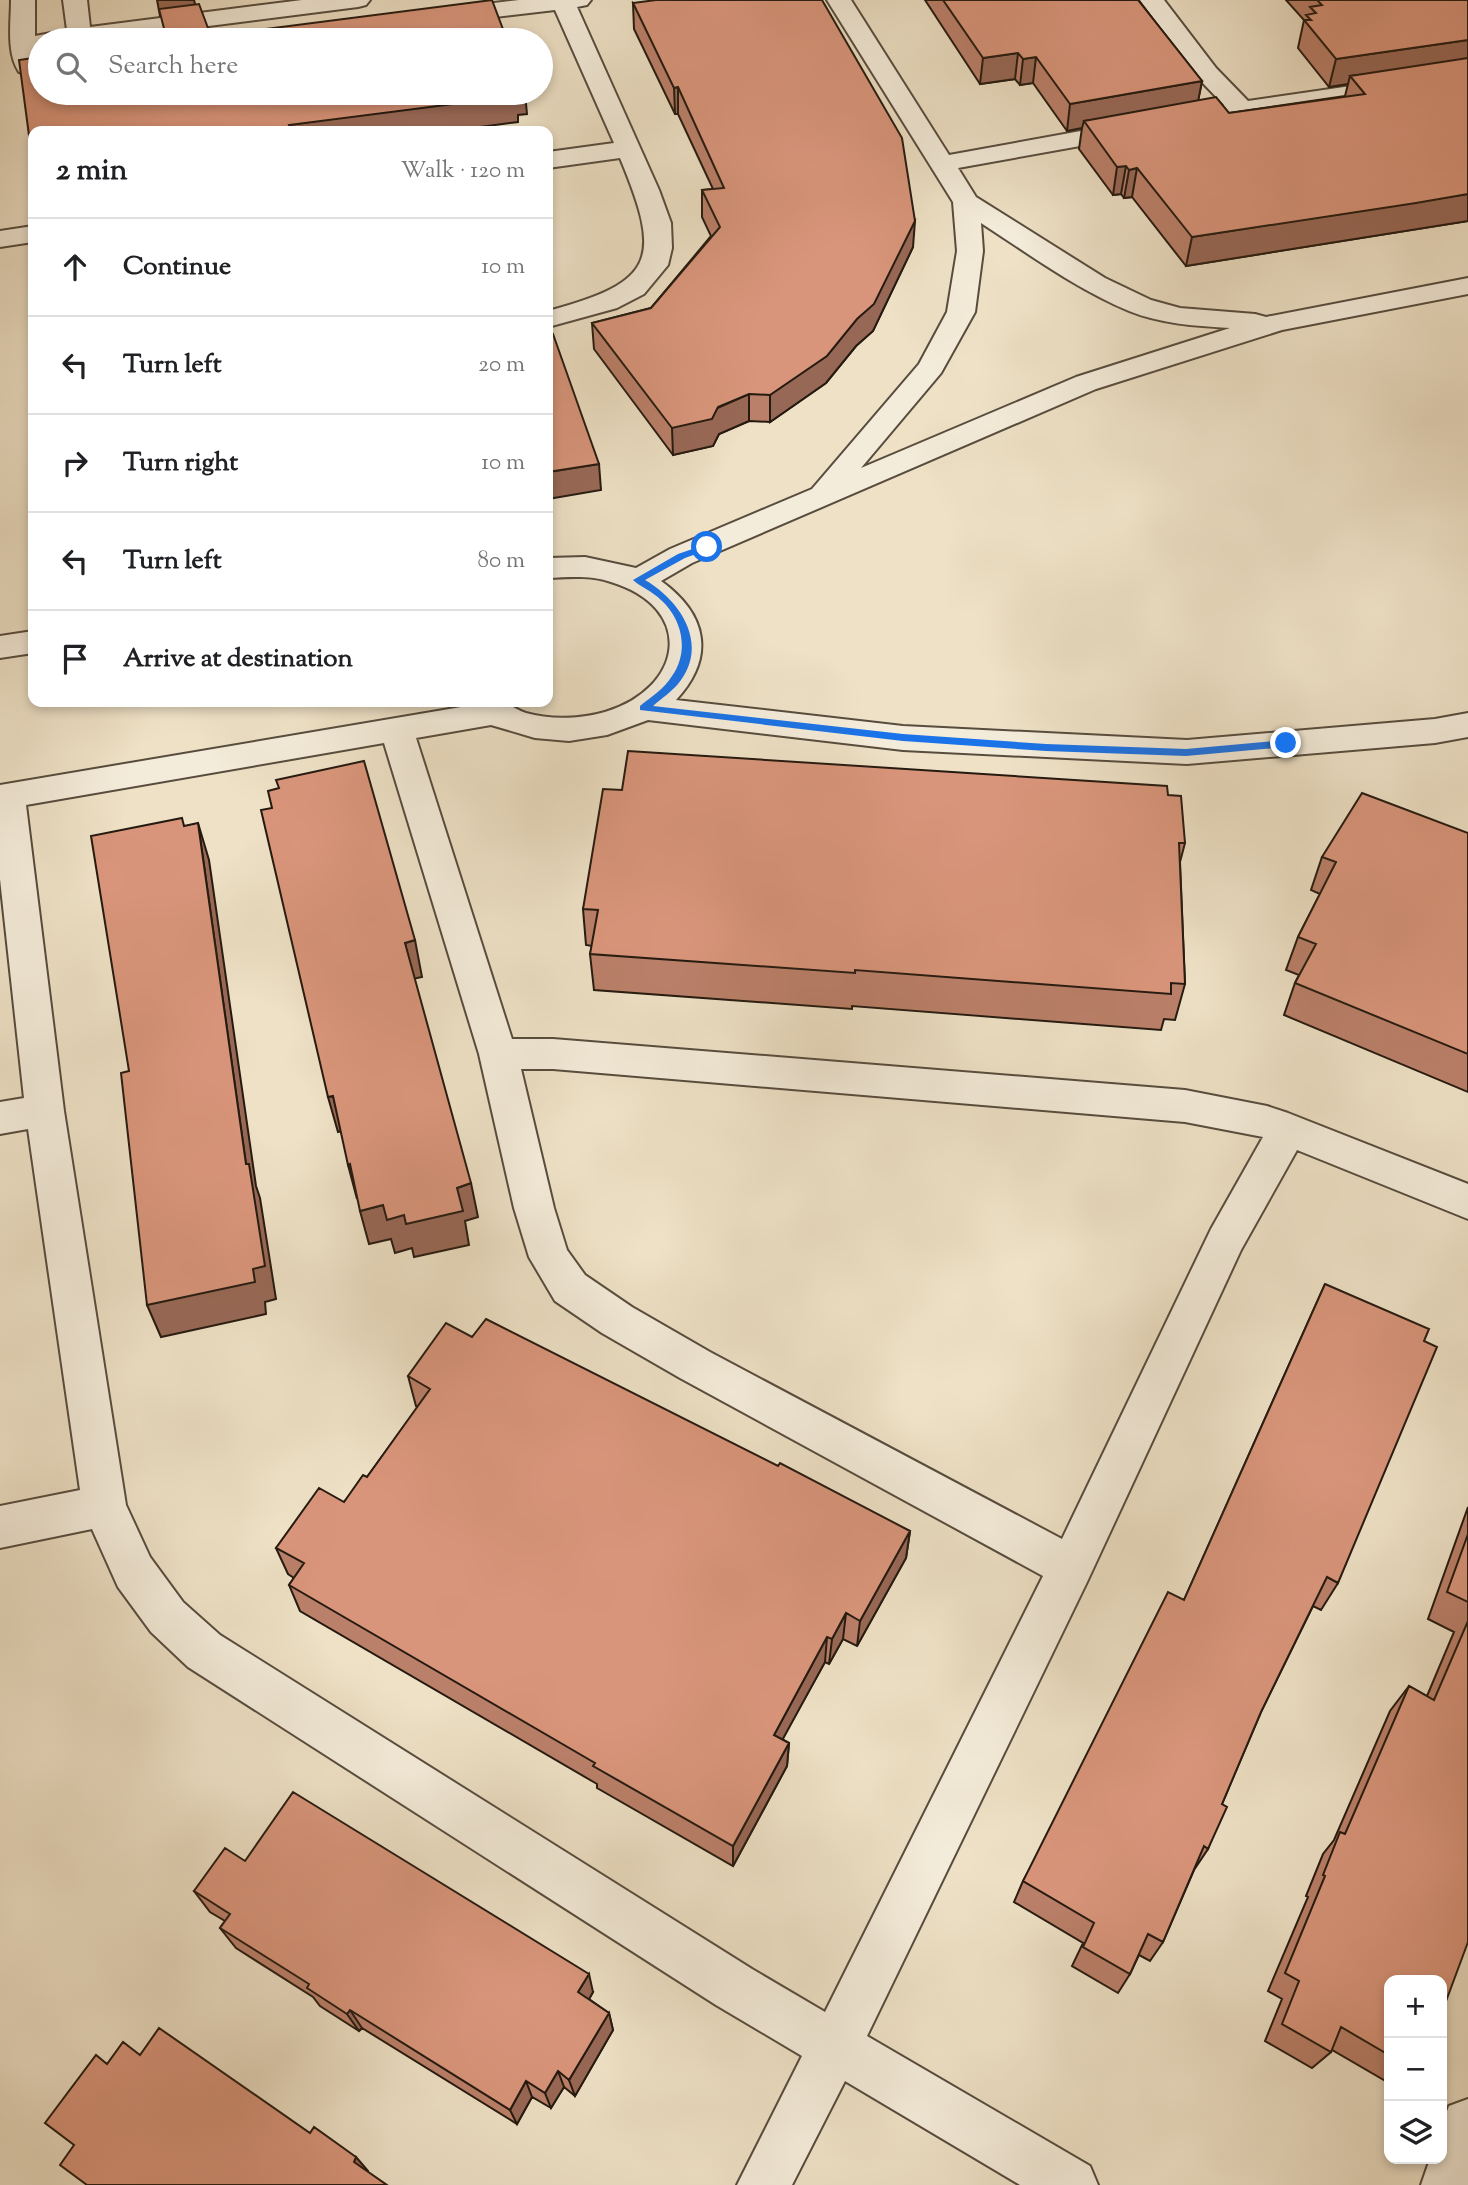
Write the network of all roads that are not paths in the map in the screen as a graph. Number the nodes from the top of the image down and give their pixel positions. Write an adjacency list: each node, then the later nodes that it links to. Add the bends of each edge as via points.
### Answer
1 (23, 0): 10 (street)
2 (75, 0): 8 (street)
3 (357, 0): 9 (street)
4 (839, 0): 17 (street)
5 (1152, 0): 14 (street, via 1207,73)
6 (571, 1): 7 (street); 15 (street)
7 (422, 19)
8 (79, 28)
9 (153, 28)
10 (27, 42)
11 (28, 67): 12 (street)
12 (0, 71)
13 (1468, 76): 14 (street)
14 (1242, 109): 17 (street)
15 (629, 149): 16 (street); 22 (street, via 656,219 659,253 653,267 621,298)
16 (553, 159)
17 (940, 164): 18 (street)
18 (966, 202): 23 (street, via 1095,284 1141,306 1179,316); 24 (street, via 970,251 961,312 932,367)
19 (28, 235): 20 (street)
20 (0, 239)
21 (1468, 286): 23 (street)
22 (553, 318)
23 (1276, 323): 24 (street, via 1086,383)
24 (821, 496): 26 (street, via 681,556)
25 (553, 568): 26 (street, via 582,566)
26 (638, 580): 30 (street, via 676,610 686,629 687,645 674,681)
27 (28, 643): 28 (street)
28 (0, 647)
29 (484, 708): 30 (street, via 532,726 570,729 600,725); 32 (street)
30 (644, 708): 31 (street, via 903,738 1186,752)
31 (1468, 725)
32 (396, 728): 33 (street); 34 (street)
33 (4, 797): 35 (street)
34 (498, 1054): 37 (street, via 553,1054 1185,1106); 41 (street, via 549,1257 570,1288 695,1365)
35 (45, 1111): 36 (street); 39 (street)
36 (0, 1118)
37 (1288, 1129): 38 (street); 41 (street, via 1226,1241)
38 (1468, 1202)
39 (104, 1506): 40 (street); 42 (street, via 134,1572 167,1617 204,1651)
40 (0, 1527)
41 (1071, 1567): 42 (street)
42 (834, 2048): 44 (street); 45 (street)
43 (1468, 2125): 46 (street)
44 (764, 2185)
45 (1072, 2185)
46 (1448, 2185)

